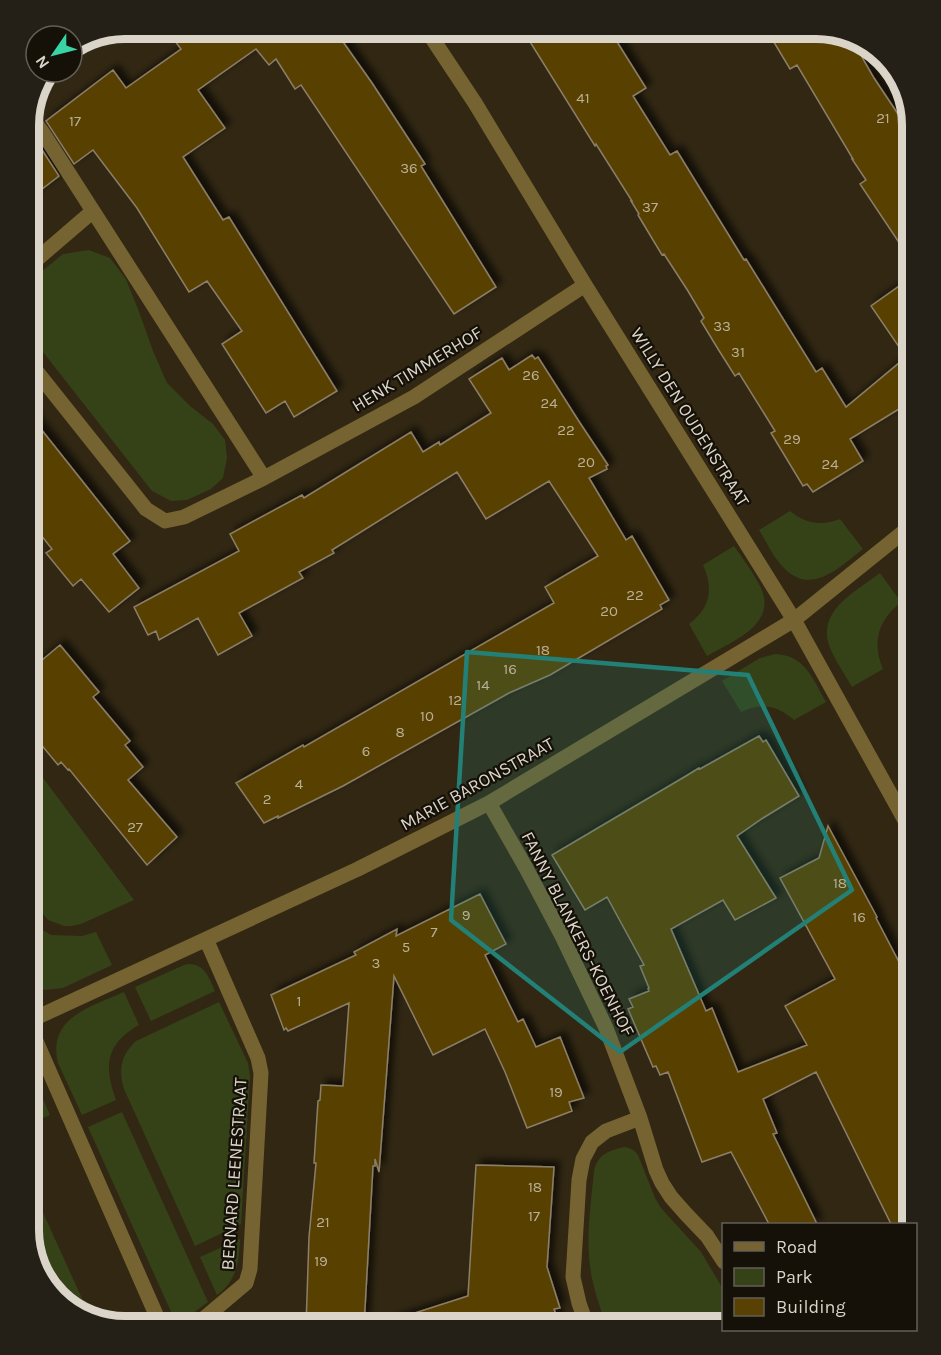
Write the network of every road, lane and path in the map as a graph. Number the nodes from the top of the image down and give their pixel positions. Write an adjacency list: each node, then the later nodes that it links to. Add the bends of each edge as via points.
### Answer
1 (433, 39): 5 (street, WILLY DEN OUDENSTRAAT, via 476,103)
2 (39, 127): 3 (street)
3 (93, 212): 4 (street); 7 (street)
4 (39, 258)
5 (585, 285): 7 (street, HENK TIMMERHOF, via 414,397); 9 (street, WILLY DEN OUDENSTRAAT)
6 (39, 375): 7 (street, HENK TIMMERHOF, via 146,509 165,521 184,517)
7 (264, 478)
8 (902, 533): 9 (street, MARIE BARONSTRAAT)
9 (794, 620): 10 (street, MARIE BARONSTRAAT); 11 (street, WILLY DEN OUDENSTRAAT)
10 (489, 803): 12 (street, MARIE BARONSTRAAT); 15 (street, FANNY BLANKERS-KOENHOF, via 606,1028)
11 (902, 814)
12 (206, 939): 13 (street, MARIE BARONSTRAAT); 18 (street, BERNARD LEENESTRAAT, via 261,1073 250,1269 246,1283)
13 (39, 1018)
14 (39, 1048): 17 (street)
15 (639, 1119): 16 (street, FANNY BLANKERS-KOENHOF, via 662,1182); 19 (street, via 606,1131 592,1142 583,1159 573,1277)
16 (722, 1260)
17 (157, 1316)
18 (207, 1316)
19 (583, 1316)

